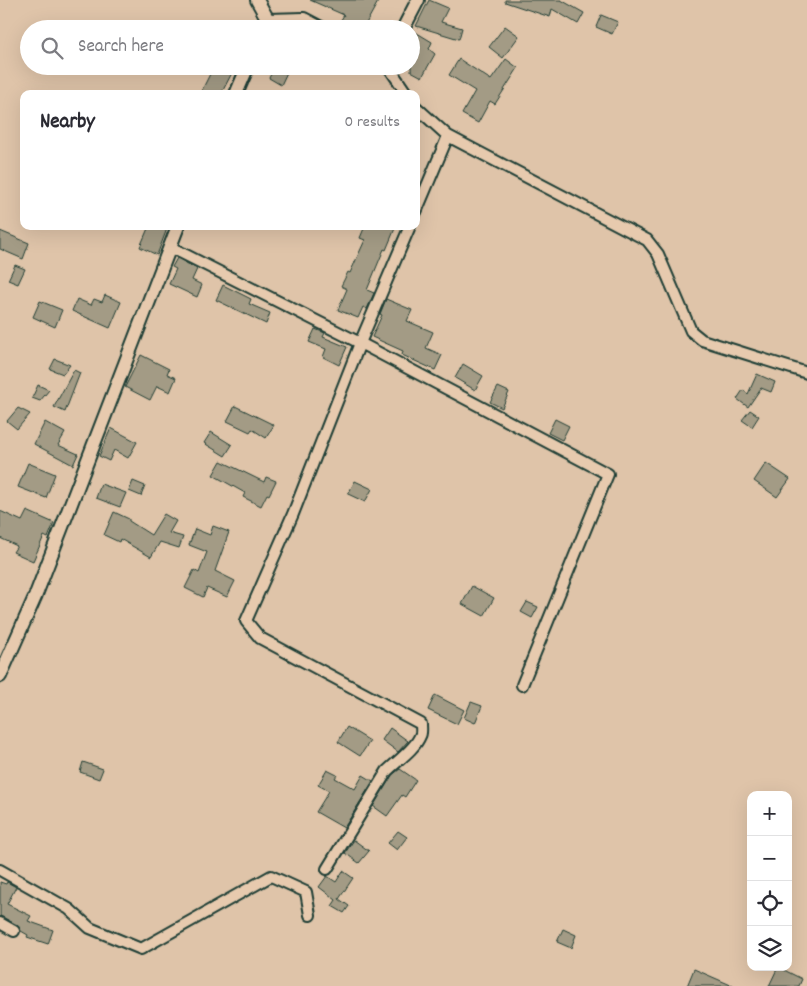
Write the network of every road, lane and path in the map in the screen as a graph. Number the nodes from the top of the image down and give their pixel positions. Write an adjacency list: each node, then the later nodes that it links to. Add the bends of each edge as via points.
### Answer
1 (257, 0): 3 (street)
2 (418, 0): 4 (street)
3 (264, 20)
4 (408, 20)
5 (244, 75): 7 (street)
6 (394, 75): 8 (street)
7 (238, 90)
8 (404, 90)
9 (420, 111): 10 (street)
10 (448, 136): 11 (street); 16 (street, via 647,240 658,254 691,331 702,340)
11 (420, 202)
12 (176, 230): 14 (street)
13 (408, 230): 15 (street)
14 (170, 247): 15 (street); 17 (street, via 35,597)
15 (360, 343): 18 (street, via 608,474); 19 (street, via 293,514 246,621 260,638 421,724 421,736 413,748 387,771)
16 (807, 373)
17 (0, 676)
18 (522, 684)
19 (327, 869)
20 (0, 870): 21 (street, via 70,909 90,928 141,948 271,876 306,892)
21 (310, 915)
22 (0, 923): 23 (street)
23 (14, 931)

